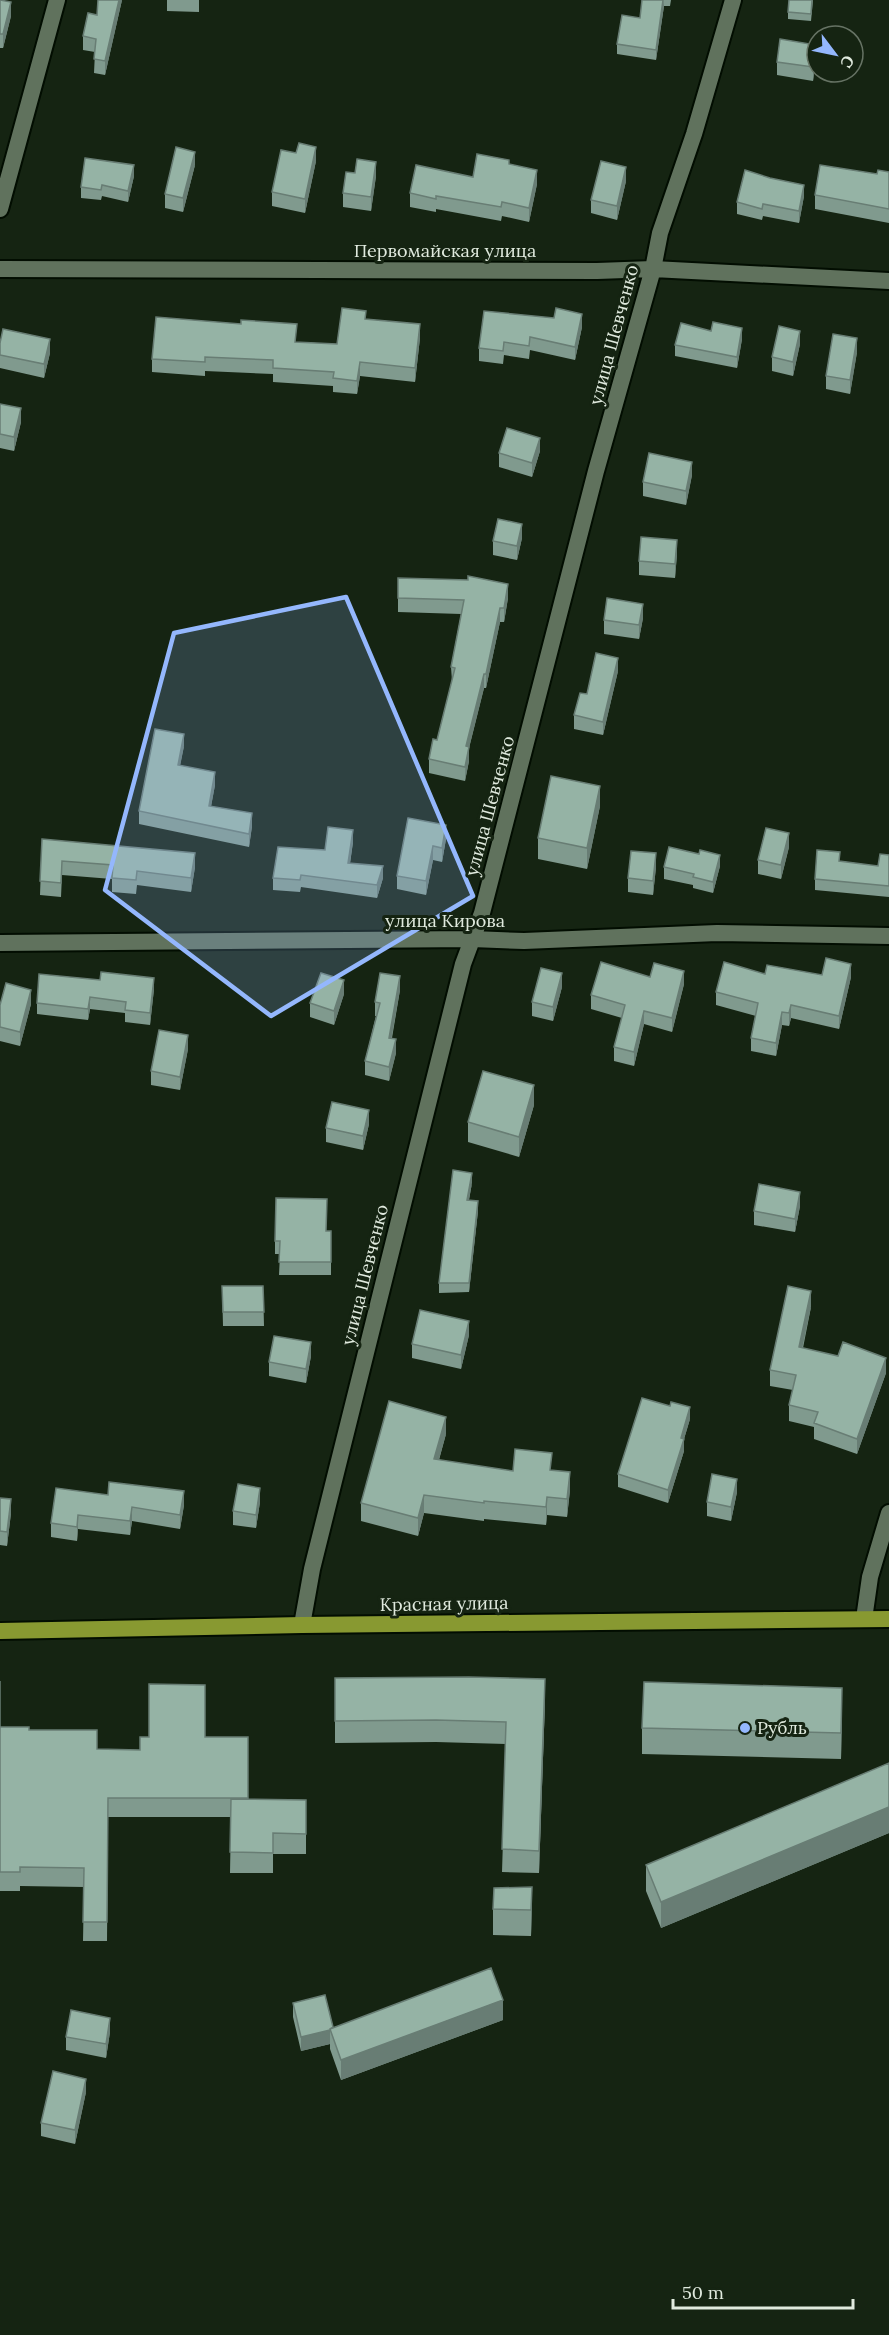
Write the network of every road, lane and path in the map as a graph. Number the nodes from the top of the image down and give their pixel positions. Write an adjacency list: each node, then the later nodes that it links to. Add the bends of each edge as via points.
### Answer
1 (57, 0): 3 (street)
2 (732, 0): 5 (street, улица Шевченко, via 694,134 660,232)
3 (0, 209)
4 (0, 269): 5 (street, Первомайская улица)
5 (653, 269): 6 (street, Первомайская улица); 8 (street, улица Шевченко)
6 (889, 281)
7 (889, 936): 8 (street, улица Кирова, via 717,933 524,941)
8 (472, 939): 9 (street, улица Кирова); 13 (street, улица Шевченко, via 312,1569)
9 (0, 943)
10 (889, 1513): 11 (street, via 870,1577)
11 (864, 1619): 12 (main road, Красная улица); 13 (main road, Красная улица)
12 (889, 1619)
13 (303, 1625): 14 (main road, Красная улица)
14 (0, 1631)

